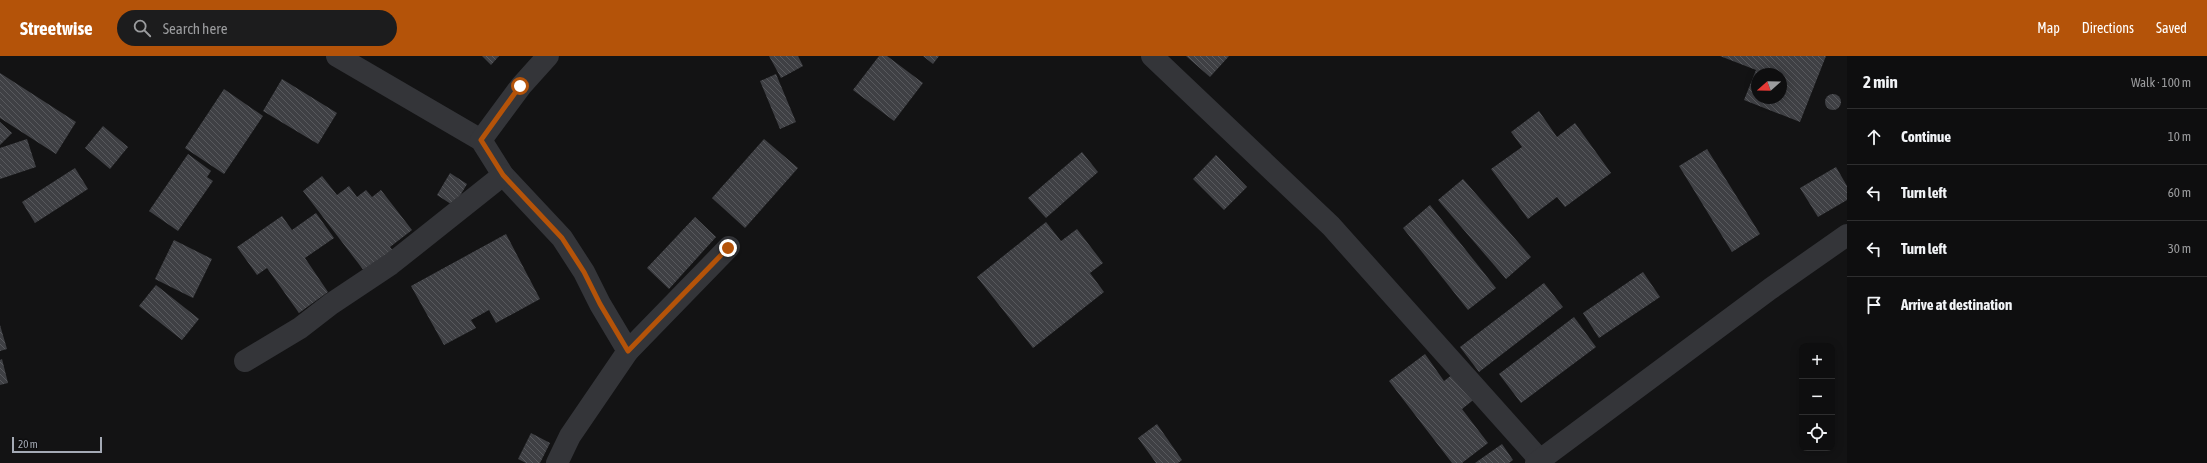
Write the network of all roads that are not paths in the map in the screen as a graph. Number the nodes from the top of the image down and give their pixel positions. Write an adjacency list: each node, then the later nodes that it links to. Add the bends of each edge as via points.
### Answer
1 (338, 56): 4 (street)
2 (548, 56): 4 (street, via 520,86)
3 (1152, 56): 10 (street, via 1331,226)
4 (481, 140): 5 (street)
5 (503, 175): 8 (street, via 562,238); 9 (street, via 391,264 300,328)
6 (1847, 235): 10 (street)
7 (728, 248): 8 (street)
8 (628, 351): 11 (street, via 570,436)
9 (245, 361)
10 (1538, 461)
11 (557, 463)

